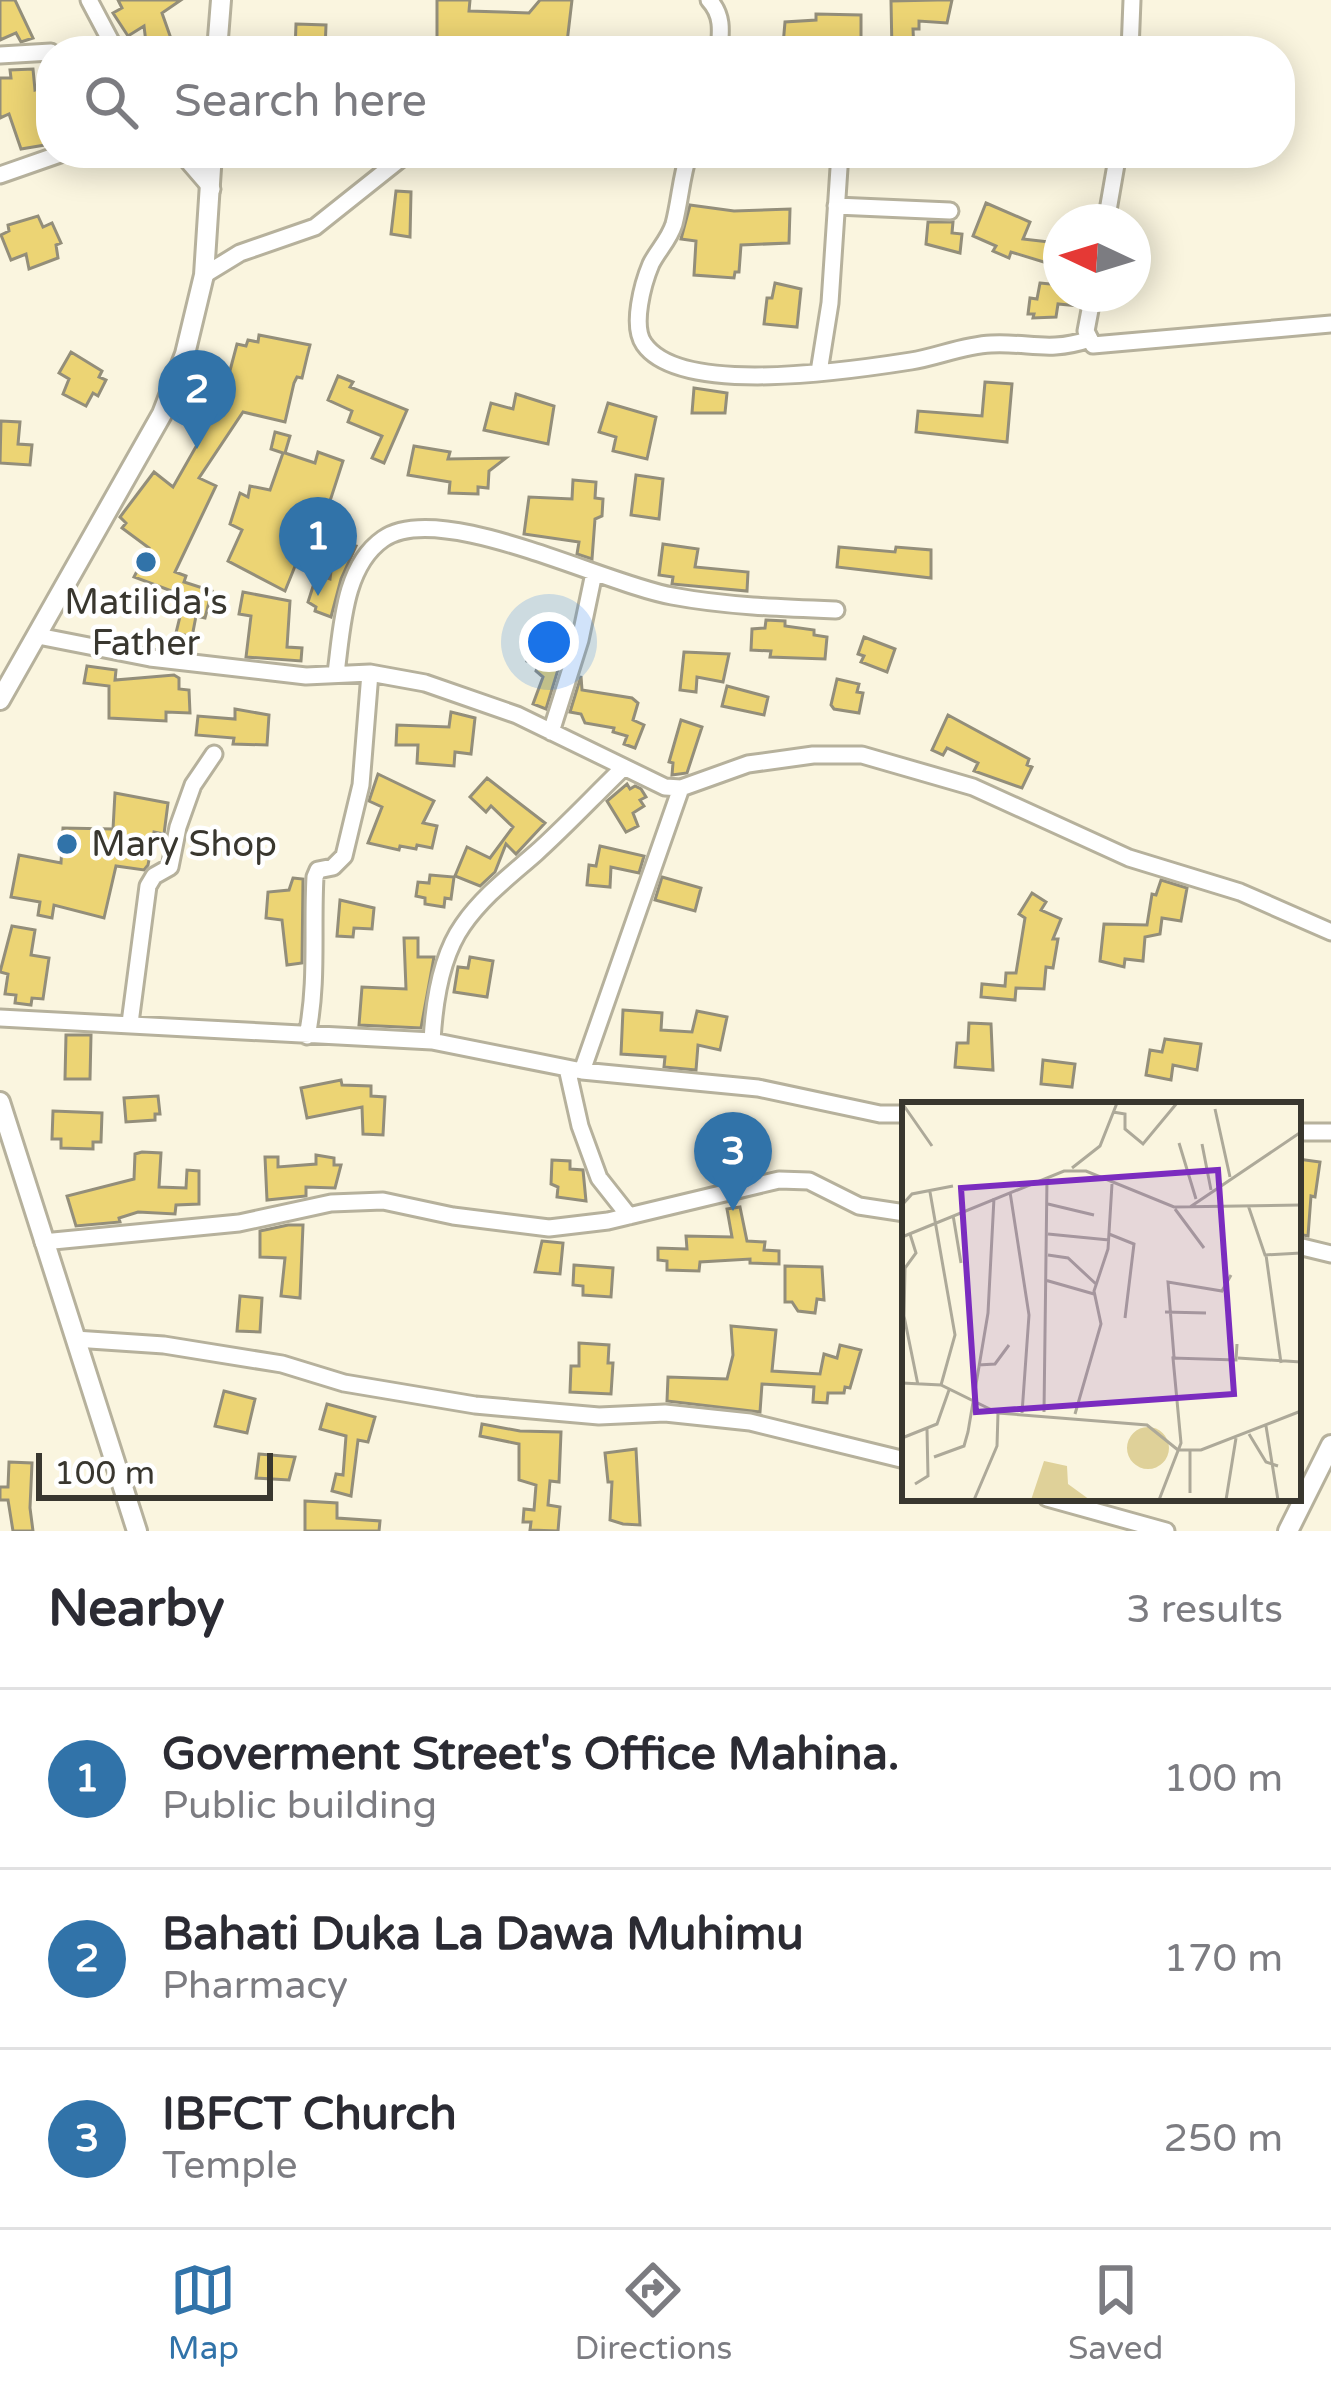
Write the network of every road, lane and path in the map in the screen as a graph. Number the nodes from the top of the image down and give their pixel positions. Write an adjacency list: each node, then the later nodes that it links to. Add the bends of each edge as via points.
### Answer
1 (88, 0): 5 (street)
2 (220, 0): 6 (street)
3 (709, 0): 7 (street)
4 (1132, 0): 8 (street)
5 (107, 36)
6 (218, 36)
7 (720, 36)
8 (1131, 36)
9 (36, 53): 10 (street)
10 (0, 55)
11 (36, 162): 18 (street)
12 (194, 168): 19 (street)
13 (212, 168): 19 (street)
14 (389, 168): 23 (street, via 315,227)
15 (685, 168): 27 (street, via 671,233 644,290 645,346 678,365 730,378)
16 (839, 168): 21 (street)
17 (1115, 168): 20 (street)
18 (0, 175)
19 (212, 188): 23 (street)
20 (1109, 204)
21 (836, 206): 22 (street); 27 (street)
22 (950, 211)
23 (204, 275): 30 (street, via 162,414)
24 (1090, 312): 26 (street)
25 (1331, 324): 26 (street, via 1093,345)
26 (1090, 339): 27 (street, via 1049,348 987,344)
27 (819, 372)
28 (595, 573): 29 (street, via 669,596); 31 (street, via 430,526 403,529 365,555 358,570); 34 (street)
29 (836, 610)
30 (38, 635): 31 (street, via 150,658); 33 (street)
31 (336, 674): 32 (street)
32 (370, 674): 34 (street, via 424,683); 41 (street, via 361,785 344,856 315,877 315,998)
33 (0, 700)
34 (551, 732): 36 (street)
35 (214, 754): 40 (street, via 193,785 170,867 148,886)
36 (622, 768): 37 (street); 42 (street, via 462,926)
37 (680, 788): 38 (street, via 748,764 862,755 973,787 1129,858 1240,892); 43 (street)
38 (1331, 932)
39 (0, 1018): 40 (street)
40 (130, 1023): 41 (street)
41 (307, 1036): 42 (street)
42 (432, 1041): 43 (street)
43 (575, 1069): 45 (street, via 758,1088); 47 (street, via 580,1126 598,1178)
44 (0, 1102): 48 (street)
45 (902, 1114)
46 (902, 1213): 47 (street, via 859,1206 809,1181 779,1180)
47 (629, 1216): 48 (street, via 549,1228 365,1201 239,1223)
48 (44, 1241): 51 (street)
49 (1301, 1247): 50 (street)
50 (1331, 1254)
51 (75, 1339): 53 (street, via 282,1364 475,1405 750,1422); 55 (street)
52 (1331, 1445): 57 (street)
53 (902, 1459)
54 (1060, 1501): 56 (street)
55 (137, 1531)
56 (1166, 1531)
57 (1288, 1531)

